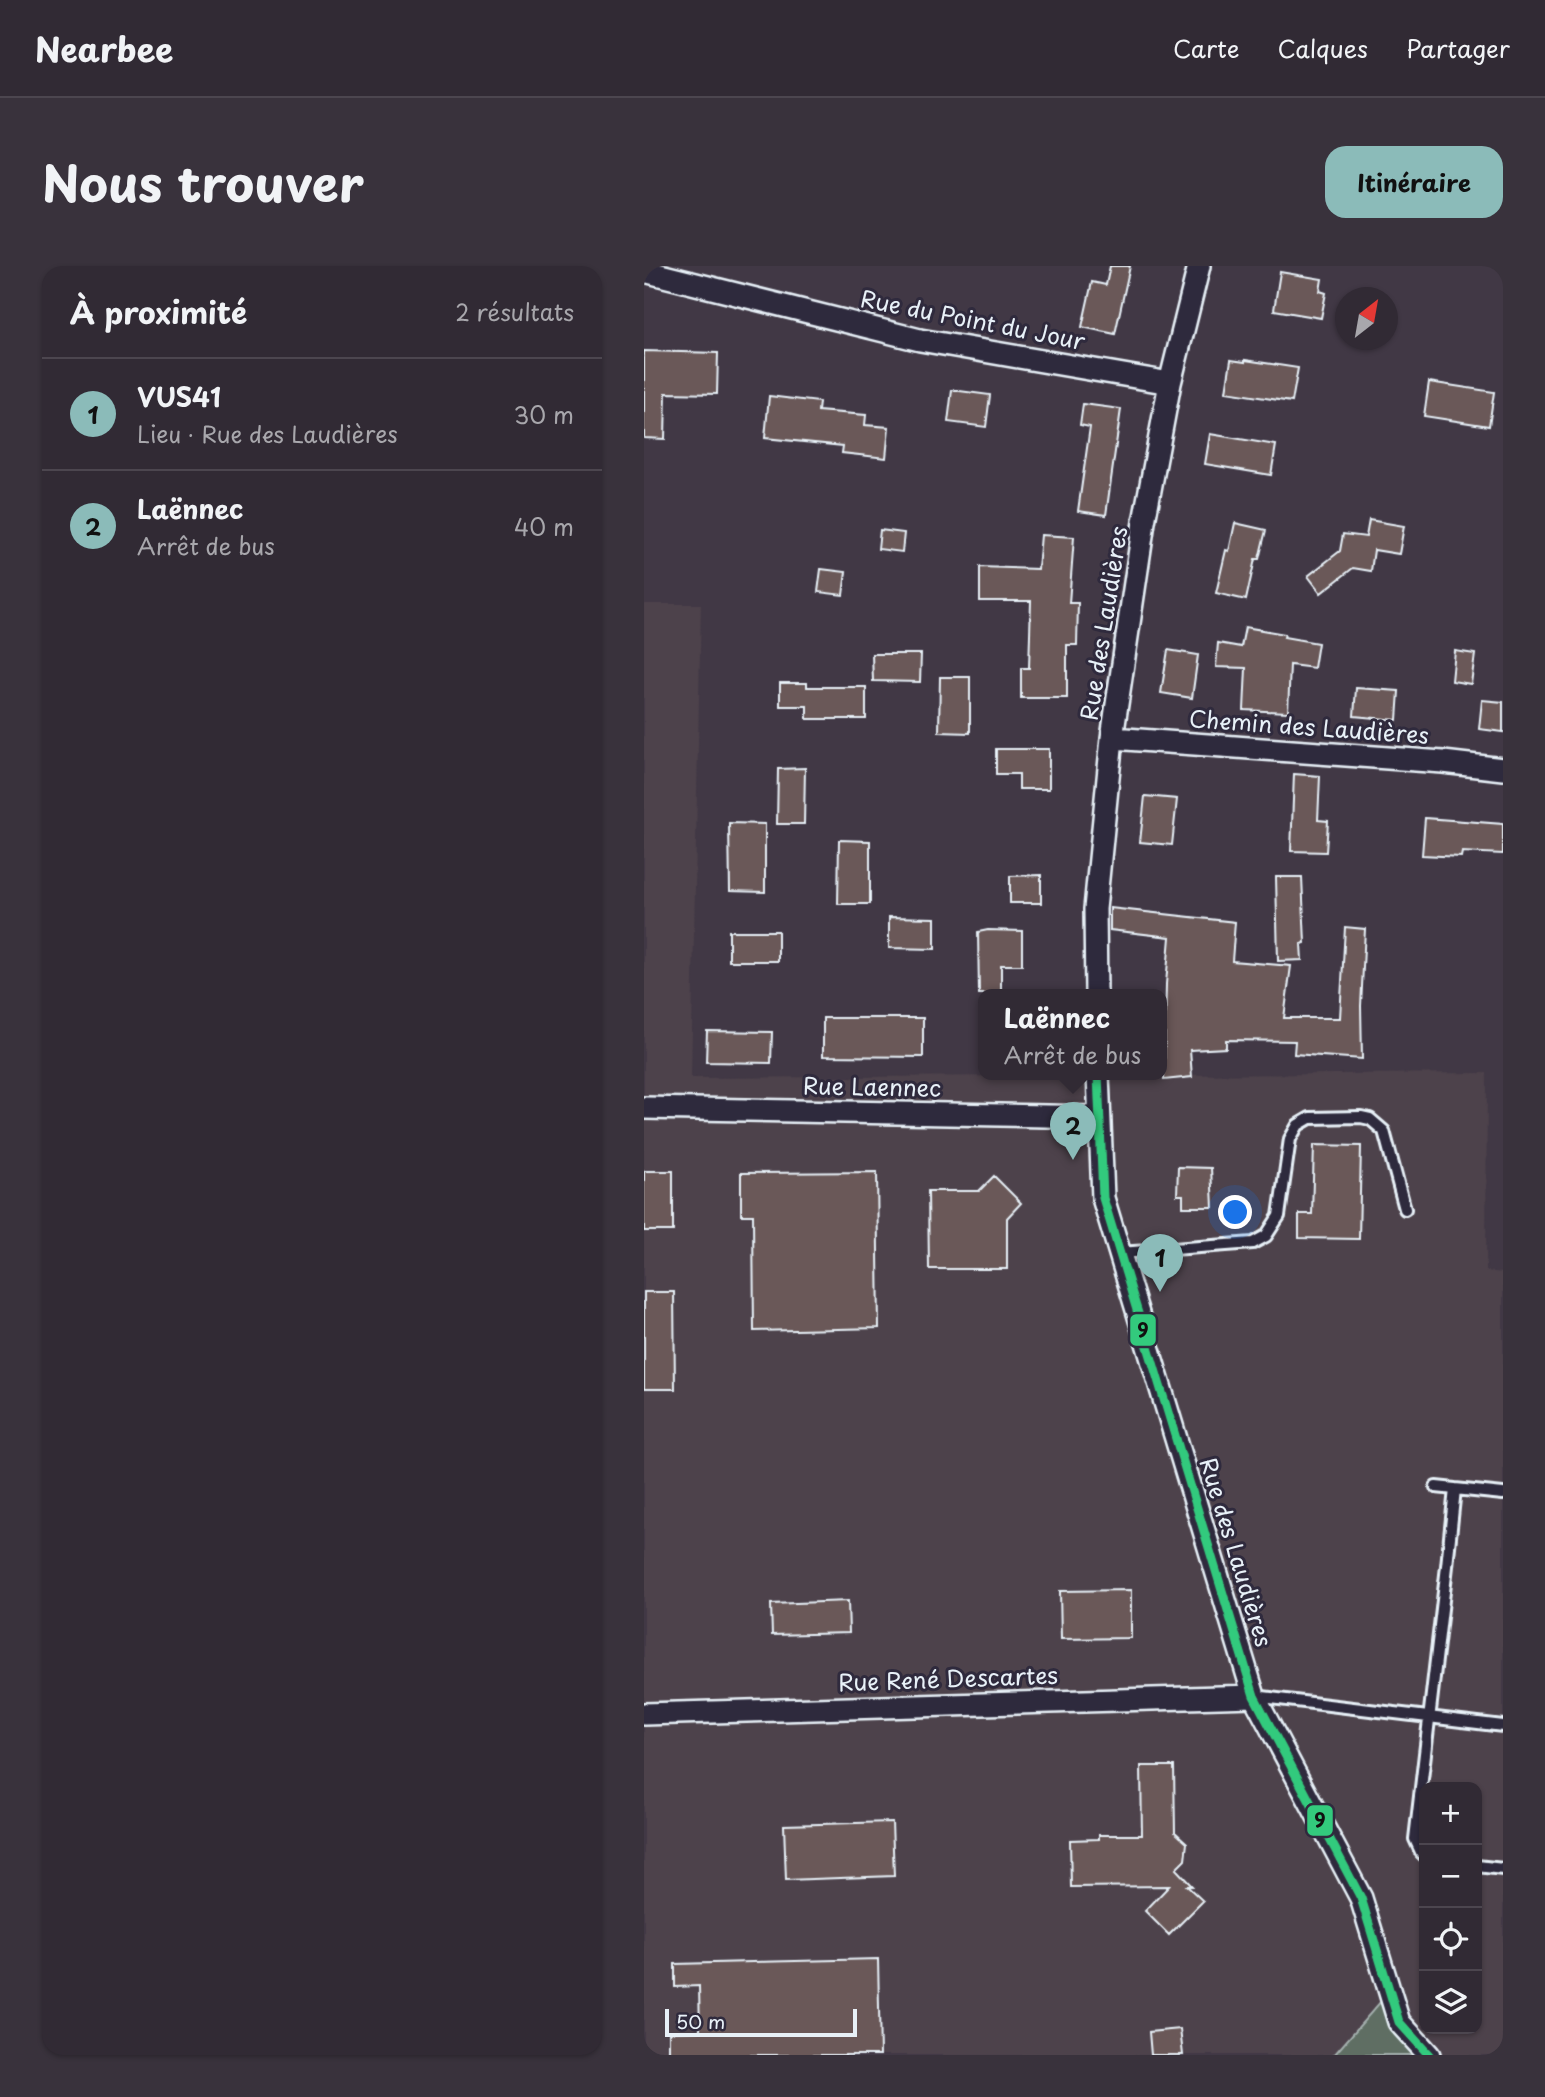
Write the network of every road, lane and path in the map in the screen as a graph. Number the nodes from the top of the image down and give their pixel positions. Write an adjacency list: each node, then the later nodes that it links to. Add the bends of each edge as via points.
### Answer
1 (1199, 266): 3 (street, Rue des Laudières)
2 (644, 271): 3 (street, Rue du Point du Jour, via 920,340)
3 (1170, 383): 4 (street, Rue des Laudières)
4 (1112, 738): 5 (street, Chemin des Laudières); 6 (street, Rue des Laudières, via 1096,909)
5 (1503, 769)
6 (1096, 989)
7 (1098, 1080): 9 (street, Rue des Laudières)
8 (644, 1108): 9 (street, Rue Laennec)
9 (1100, 1117): 11 (street, Rue des Laudières, via 1103,1198)
10 (1405, 1209): 11 (lane, via 1384,1131 1361,1117 1310,1118 1298,1125 1290,1139 1279,1216 1266,1236 1253,1243)
11 (1120, 1253): 15 (street, Rue des Laudières)
12 (1436, 1487): 13 (lane)
13 (1455, 1489): 14 (lane); 17 (lane)
14 (1503, 1494)
15 (1254, 1696): 16 (street, Rue René Descartes); 17 (lane); 22 (street, Rue des Laudières, via 1361,1898 1399,2022)
16 (644, 1714)
17 (1429, 1717): 18 (lane); 19 (lane, via 1415,1839)
18 (1503, 1726)
19 (1419, 1848)
20 (1482, 1867): 21 (lane)
21 (1503, 1869)
22 (1429, 2055)

